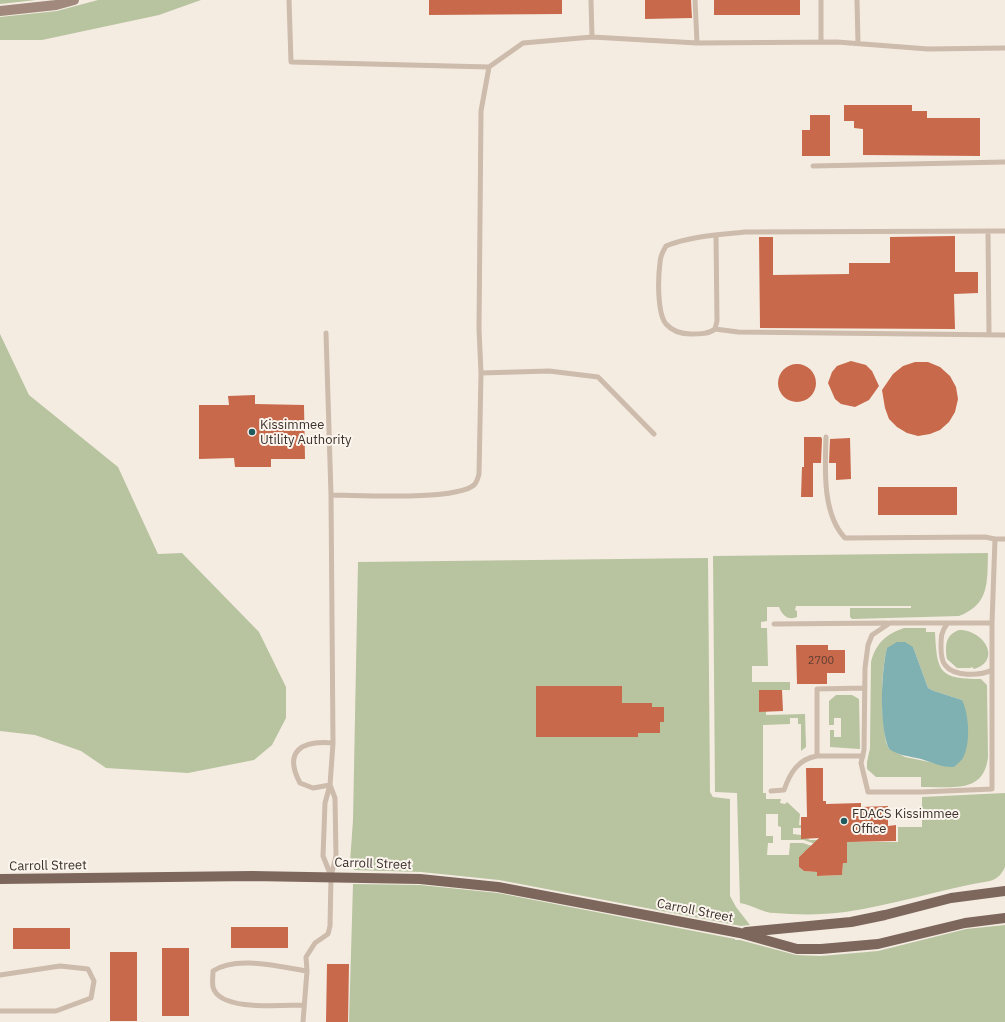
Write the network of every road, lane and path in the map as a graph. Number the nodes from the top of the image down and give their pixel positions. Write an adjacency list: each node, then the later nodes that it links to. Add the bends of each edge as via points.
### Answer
1 (74, 0): 7 (street, via 56,5)
2 (290, 0): 13 (lane, via 291,62)
3 (591, 0): 8 (lane)
4 (696, 0): 10 (lane)
5 (820, 0): 9 (lane)
6 (857, 0): 11 (lane)
7 (0, 11)
8 (592, 37): 10 (lane); 13 (lane, via 522,42)
9 (821, 42): 10 (lane); 11 (lane)
10 (697, 43)
11 (858, 43): 12 (lane, via 928,49)
12 (1005, 48)
13 (489, 67): 23 (lane, via 480,110)
14 (1005, 162): 15 (lane)
15 (814, 166)
16 (988, 231): 17 (lane); 18 (lane, via 745,232); 21 (lane)
17 (1005, 231)
18 (716, 235): 19 (lane); 19 (lane, via 686,239 666,246 660,263 659,278 660,313 669,327 683,334 710,333)
19 (715, 329): 21 (lane, via 738,332)
20 (326, 333): 26 (lane)
21 (989, 334): 22 (lane)
22 (1005, 334)
23 (481, 373): 24 (lane, via 549,371 598,377); 26 (lane, via 479,474 474,484 456,492 438,494)
24 (654, 434)
25 (826, 437): 27 (lane, via 826,490 836,525 845,538)
26 (331, 495): 35 (lane)
27 (995, 539): 28 (lane); 30 (lane)
28 (1005, 539)
29 (890, 623): 31 (lane); 32 (lane); 34 (lane, via 872,634 868,645)
30 (992, 623): 32 (lane); 33 (lane)
31 (774, 624)
32 (947, 624): 33 (lane, via 941,632 941,658 945,665 951,671 966,673 986,673)
33 (992, 670): 37 (lane, via 992,789 868,792 860,763)
34 (865, 688): 36 (lane, via 817,689); 37 (lane)
35 (332, 744): 38 (lane); 38 (lane, via 315,742 301,747 293,758 294,771 300,783 313,788)
36 (817, 756): 37 (lane); 39 (lane, via 808,757 798,763 784,790)
37 (863, 756)
38 (330, 785): 40 (lane, via 334,798 336,856); 40 (lane, via 325,802 323,856)
39 (771, 791)
40 (331, 876): 41 (main road, Carroll Street); 44 (main road, Carroll Street, via 420,879 498,887); 45 (lane, via 328,934 315,943 306,957)
41 (0, 879)
42 (1005, 891): 44 (main road, Carroll Street, via 951,898 885,916 851,922)
43 (1005, 918): 44 (main road, Carroll Street, via 965,923 878,944 821,949 797,948)
44 (740, 933)
45 (307, 971): 47 (lane); 47 (lane, via 250,963 220,966 213,971 213,988 220,998 245,1006)
46 (0, 975): 48 (lane, via 60,966 88,969 94,981 91,998 56,1011)
47 (304, 1005): 49 (lane)
48 (0, 1011)
49 (303, 1022)

